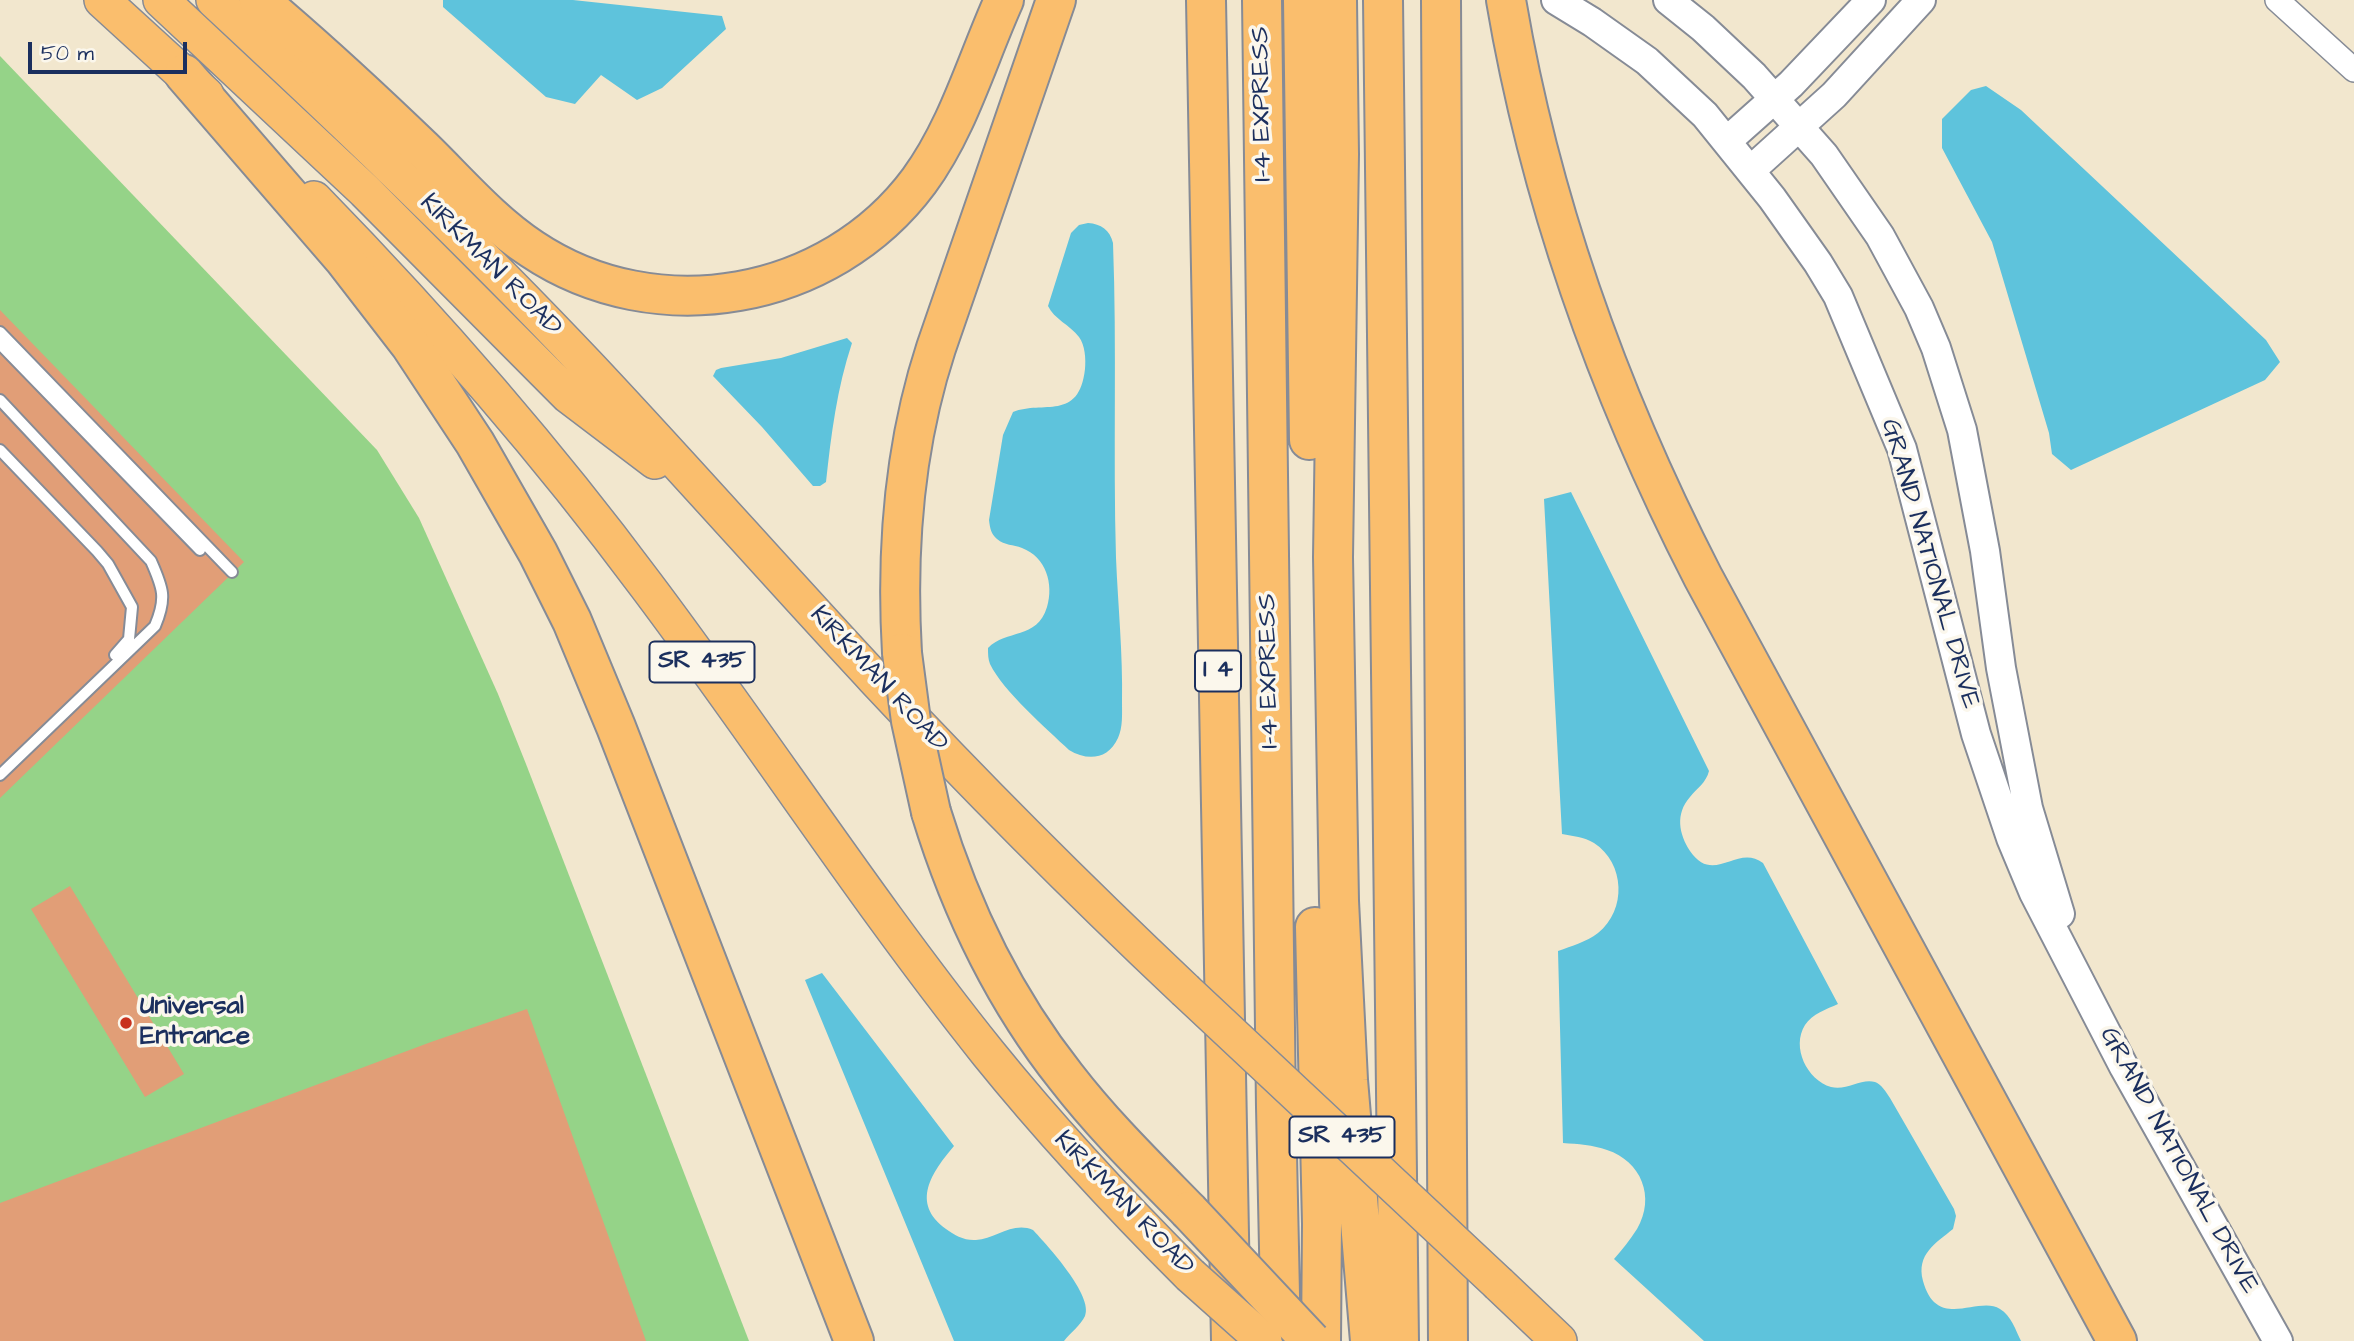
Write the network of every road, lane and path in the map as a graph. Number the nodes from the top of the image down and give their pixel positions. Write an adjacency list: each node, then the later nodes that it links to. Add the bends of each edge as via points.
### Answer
1 (102, 0): 20 (main road, KIRKMAN ROAD / SR 435)
2 (161, 0): 29 (main road, via 365,191 569,395 701,496)
3 (214, 0): 29 (main road, KIRKMAN ROAD / SR 435, via 507,282)
4 (259, 0): 5 (highway, via 351,79 533,250 587,278 621,289 693,296 737,293 797,276 842,252 884,220 918,182 940,148)
5 (1004, 0)
6 (1056, 0): 38 (highway, bridge, via 948,312 913,442 902,517 900,586 911,721 945,855 975,927 1026,1020 1089,1105)
7 (1206, 0): 35 (highway, I 4)
8 (1262, 0): 37 (highway, I-4 EXPRESS)
9 (1303, 0): 39 (highway)
10 (1336, 0): 40 (highway, via 1339,154 1333,557 1339,901 1350,1107)
11 (1383, 0): 41 (highway)
12 (1441, 0): 33 (highway)
13 (1506, 0): 45 (highway, via 1523,89 1562,232 1607,365 1657,484 1703,577)
14 (1556, 0): 23 (street, GRAND NATIONAL DRIVE, via 1647,61)
15 (1668, 0): 21 (street, GRAND NATIONAL DRIVE, via 1728,50)
16 (1871, 0): 21 (street)
17 (1921, 0): 22 (street)
18 (2277, 0): 19 (street)
19 (2354, 70)
20 (184, 75): 34 (highway, via 387,314 475,443 538,553 616,727); 36 (main road, KIRKMAN ROAD / SR 435, bridge, via 350,236 506,408 648,587 987,1052 1111,1196)
21 (1776, 99): 22 (street, GRAND NATIONAL DRIVE); 23 (street)
22 (1800, 127): 24 (street); 32 (street, GRAND NATIONAL DRIVE, via 1842,178 1880,236 1939,357 1962,429 2028,808)
23 (1727, 141): 24 (street, GRAND NATIONAL DRIVE)
24 (1751, 170): 32 (street, GRAND NATIONAL DRIVE, via 1838,296 1902,449 1976,734 2011,838 2034,893)
25 (0, 332): 26 (lane, via 227,572)
26 (0, 344)
27 (0, 400): 30 (lane, via 151,561 162,586 163,606 155,626)
28 (0, 450): 30 (lane, via 102,558 132,607 129,639)
29 (744, 535): 44 (main road, KIRKMAN ROAD / SR 435, bridge, via 1070,880)
30 (74, 702): 31 (lane)
31 (0, 775)
32 (2081, 980): 46 (street, GRAND NATIONAL DRIVE, via 2124,1067)
33 (1447, 1292): 42 (highway); 43 (highway)
34 (853, 1341)
35 (1231, 1341)
36 (1264, 1341)
37 (1281, 1341)
38 (1311, 1341)
39 (1321, 1341)
40 (1370, 1341)
41 (1399, 1341)
42 (1448, 1341)
43 (1453, 1341)
44 (1559, 1341)
45 (2118, 1341)
46 (2278, 1341)

